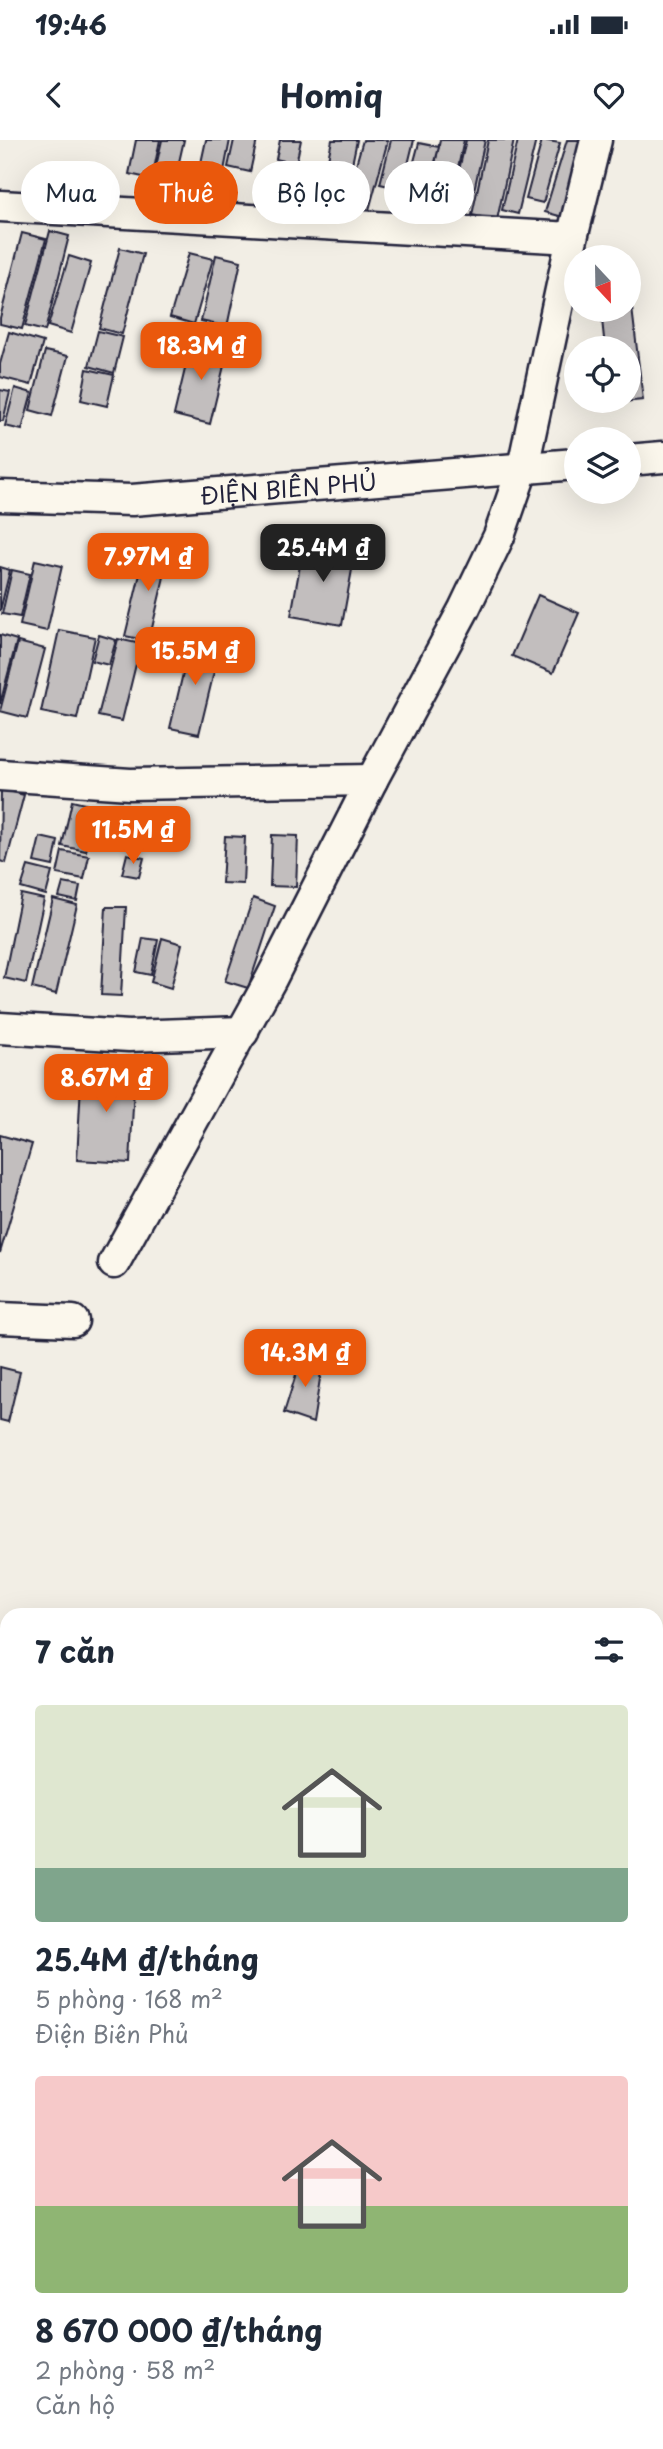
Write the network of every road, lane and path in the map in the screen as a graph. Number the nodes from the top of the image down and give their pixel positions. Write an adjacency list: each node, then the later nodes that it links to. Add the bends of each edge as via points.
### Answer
1 (596, 140): 3 (street)
2 (0, 206): 3 (street)
3 (572, 238): 7 (street)
4 (663, 457): 5 (street)
5 (641, 459)
6 (564, 465): 7 (street, ĐIỆN BIÊN PHỦ)
7 (523, 467): 8 (street, ĐIỆN BIÊN PHỦ, via 132,500); 10 (street, via 464,609)
8 (0, 496)
9 (0, 775): 10 (street, via 130,784)
10 (372, 780): 12 (street)
11 (0, 1028): 12 (street, via 129,1036)
12 (243, 1032): 13 (street)
13 (114, 1263)
14 (0, 1318): 15 (street)
15 (73, 1321)

